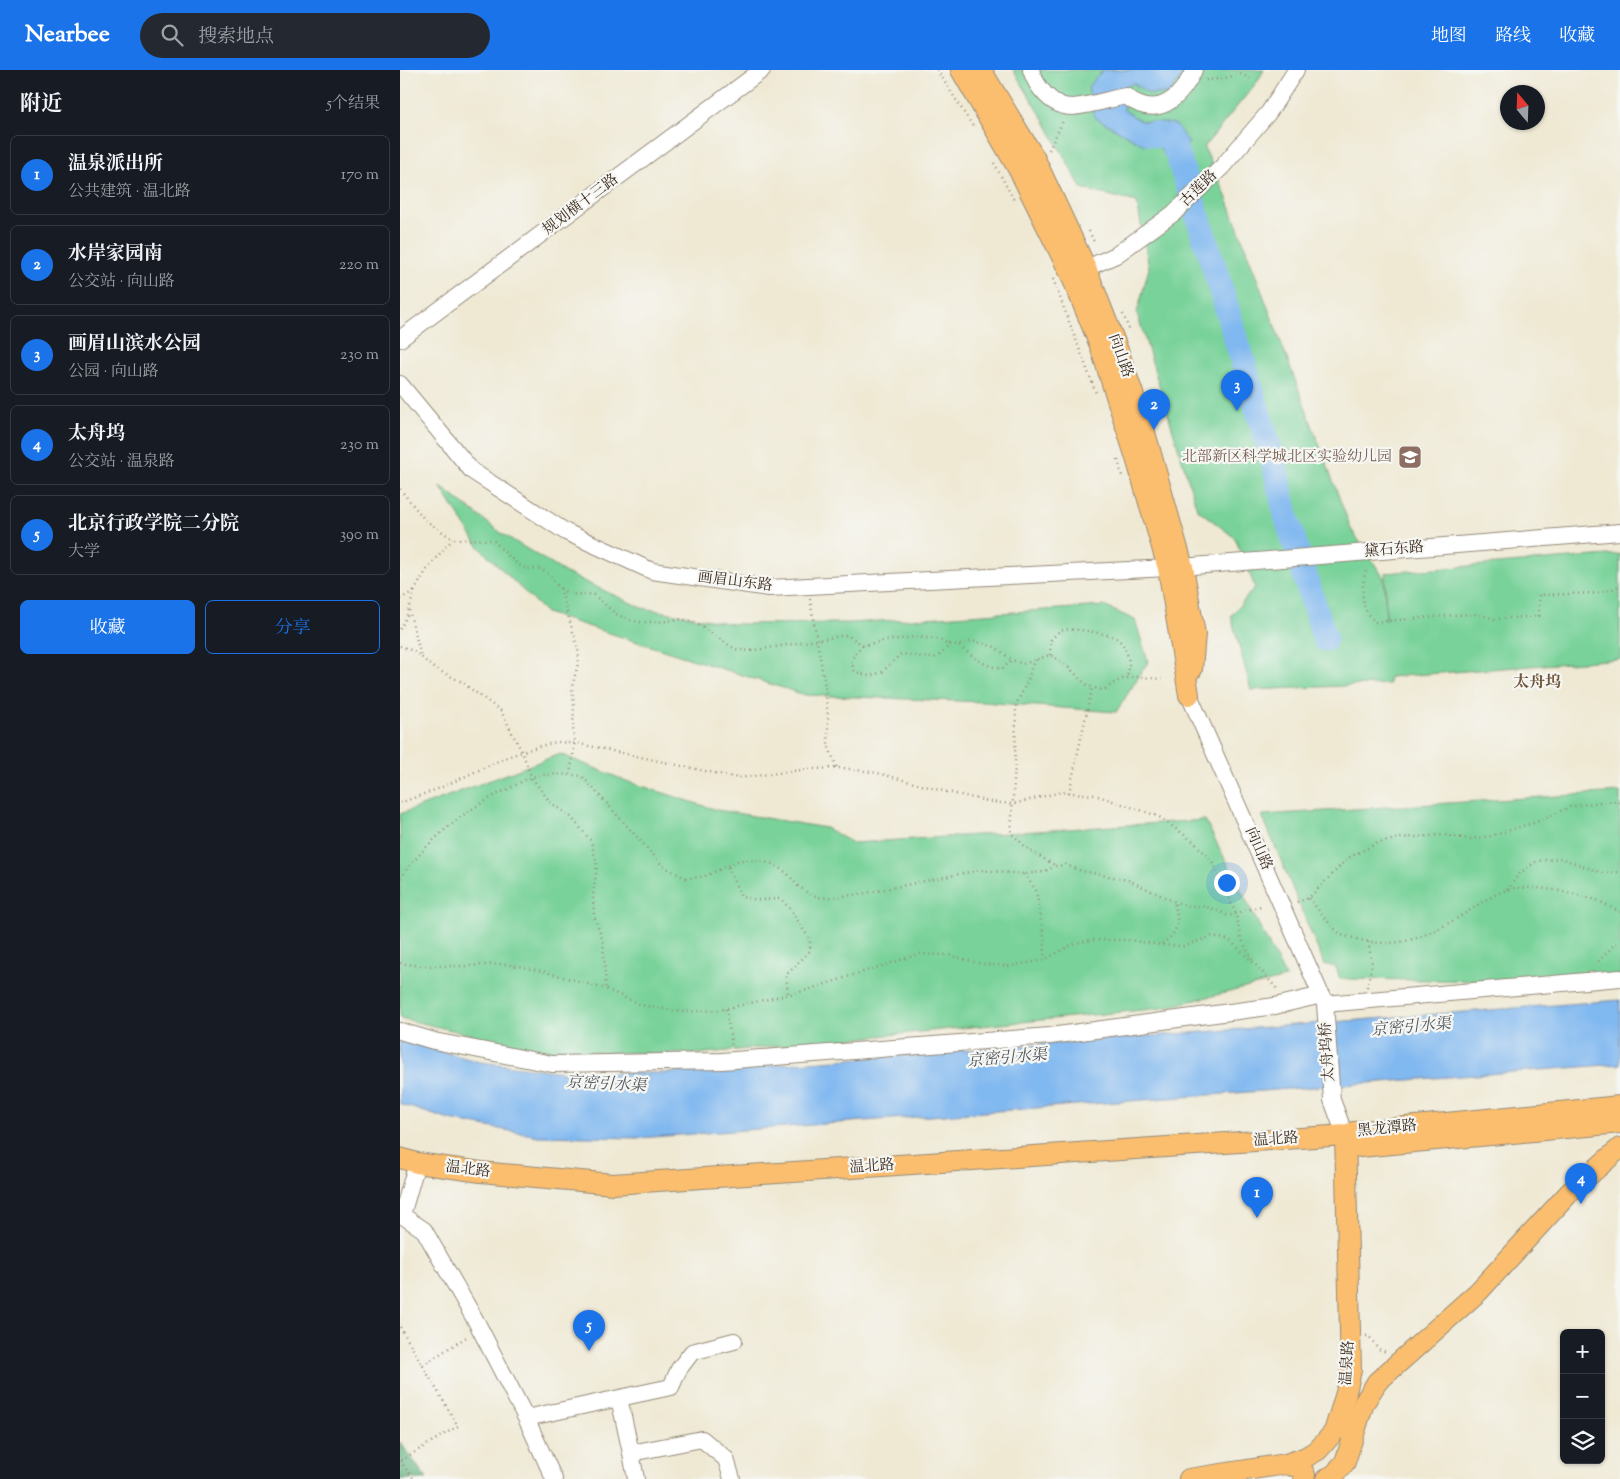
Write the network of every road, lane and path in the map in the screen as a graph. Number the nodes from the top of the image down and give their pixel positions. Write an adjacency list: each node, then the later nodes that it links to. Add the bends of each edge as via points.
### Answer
1 (762, 70): 16 (street, 规划横十三路)
2 (937, 70): 10 (path)
3 (961, 70): 15 (main road, 向山路)
4 (980, 70): 15 (main road, 向山路, via 1034,157)
5 (1031, 70): 9 (street, via 1034,81 1043,92 1057,103)
6 (1296, 70): 15 (street, 古莲路, via 1268,112 1222,167 1174,213 1116,255)
7 (1191, 76): 8 (path, via 1221,79 1240,74); 9 (street, via 1180,93 1163,106 1144,107 1126,96)
8 (1250, 78)
9 (1071, 107): 11 (path)
10 (978, 135)
11 (1048, 152)
12 (992, 159): 13 (path)
13 (1018, 208)
14 (1050, 272): 18 (path)
15 (1079, 272): 24 (main road, 向山路, via 1138,408)
16 (400, 340)
17 (400, 384): 27 (street, 画眉山东路, via 472,471 566,532 652,571 769,588)
18 (1097, 396)
19 (1117, 458): 20 (path)
20 (1125, 484)
21 (400, 489): 23 (path, via 425,520)
22 (1620, 532): 24 (street, 黛石东路)
23 (453, 539): 28 (path, via 493,540 526,568 540,569 552,576); 29 (path, via 433,560)
24 (1175, 567): 27 (street, 画眉山东路); 45 (main road, 向山路, via 1195,634)
25 (1366, 571): 26 (path, via 1363,597 1367,614 1375,622 1477,614 1496,619 1538,616 1539,595 1599,593)
26 (1620, 585)
27 (808, 586): 33 (path)
28 (560, 588): 33 (path, via 579,595 593,594 616,614 639,622 682,619 694,622 735,649 750,651); 46 (path, via 579,660 572,687)
29 (415, 590): 30 (path); 31 (path)
30 (400, 599)
31 (408, 610): 32 (path); 39 (path)
32 (400, 629)
33 (818, 640): 35 (path, via 847,635); 48 (path, via 828,718 828,745)
34 (950, 644): 35 (path, via 938,639 915,637); 35 (path, via 937,657 902,654 882,672 870,676 855,672 851,662); 36 (path)
35 (862, 645)
36 (957, 645): 41 (path, via 972,641 994,647); 41 (path, via 990,667 1002,669)
37 (400, 646): 39 (path)
38 (1050, 655): 40 (path); 42 (path, via 1051,640 1061,630 1072,628 1115,637 1128,658); 44 (path)
39 (421, 657): 47 (path, via 501,711)
40 (1037, 659): 41 (path, via 1023,664); 54 (path, via 1016,704)
41 (1012, 660)
42 (1127, 676): 43 (path); 44 (path, via 1104,690)
43 (1162, 679)
44 (1092, 688): 51 (path)
45 (1189, 695): 75 (street, 向山路)
46 (575, 743): 47 (path, via 558,742); 48 (path, via 738,778); 49 (path)
47 (522, 752): 50 (path); 53 (path)
48 (837, 768): 54 (path, via 878,773 943,791)
49 (570, 774): 50 (path); 56 (path, via 582,776 663,866 685,878 703,877)
50 (532, 778): 59 (path, via 456,819); 73 (path, via 551,804 571,817 591,841 597,865 592,896 594,916 603,941)
51 (1069, 793): 54 (path, via 1061,792); 64 (path, via 1094,795 1158,816 1193,841 1212,861)
52 (1620, 802): 66 (path, via 1570,807 1491,836 1469,839 1444,835 1400,838 1378,843 1348,858 1309,898 1342,935)
53 (400, 803)
54 (1013, 804): 55 (path, via 1011,833 1029,850)
55 (1056, 866): 58 (path, via 1043,872); 61 (path, via 1066,865 1128,880)
56 (728, 867): 58 (path, via 740,860 773,864 811,895 823,898 861,894 979,870); 74 (path, via 741,897 781,900 810,940 810,951 786,975)
57 (1620, 872): 60 (path, via 1602,873 1561,858 1537,861 1520,873)
58 (1024, 874): 68 (path, via 1036,890 1045,944)
59 (400, 878)
60 (1507, 890): 63 (path, via 1563,891 1598,900); 66 (path, via 1416,939 1393,944)
61 (1173, 901): 64 (path, via 1217,910 1228,916); 67 (path, via 1178,920 1173,936)
62 (1261, 906): 64 (path)
63 (1620, 912)
64 (1236, 914): 70 (path, via 1241,938)
65 (1620, 941): 71 (path)
66 (1368, 942): 76 (path, via 1372,963 1367,988)
67 (1161, 945): 68 (path, via 1129,940 1092,940 1073,944); 70 (path, via 1183,946 1213,936 1229,940)
68 (1044, 960): 74 (path, via 1011,966 981,964 949,955 919,954)
69 (400, 963): 73 (path, via 421,966 506,964)
70 (1254, 963): 77 (path)
71 (1593, 967)
72 (1620, 978): 76 (street)
73 (606, 989): 78 (path, via 641,1005 681,1012)
74 (788, 994): 78 (path)
75 (1324, 999): 76 (street); 77 (street); 83 (street, 太舟坞桥, via 1332,1100)
76 (1356, 1001)
77 (1290, 1003): 80 (street, via 1050,1036)
78 (726, 1009): 80 (path)
79 (400, 1031): 80 (street, via 434,1041 552,1064)
80 (734, 1060)
81 (1620, 1106): 83 (main road, 黑龙潭路)
82 (1620, 1123): 83 (main road, 黑龙潭路, via 1360,1147)
83 (1345, 1135): 85 (main road, 温北路, via 613,1184 481,1172); 89 (main road, 温泉路)
84 (1620, 1148): 91 (main road, 温泉路, via 1570,1192 1479,1291)
85 (408, 1161): 86 (street)
86 (401, 1214): 88 (street, via 424,1230)
87 (400, 1327): 92 (path)
88 (479, 1328): 92 (path); 94 (street)
89 (1351, 1336): 91 (path, via 1369,1336 1378,1349 1394,1356); 97 (main road, 温泉路, via 1351,1370 1334,1432 1318,1450)
90 (734, 1341): 93 (street, via 692,1352 671,1387)
91 (1399, 1364): 104 (main road, 温泉路, via 1376,1382 1364,1402 1345,1462)
92 (424, 1365): 96 (path, via 458,1426)
93 (619, 1398): 94 (street); 95 (street)
94 (526, 1418): 99 (street)
95 (631, 1453): 100 (street); 101 (street, via 702,1439 726,1460)
96 (400, 1461): 98 (path)
97 (1286, 1464): 102 (main road, 温泉路); 103 (main road, via 1301,1468)
98 (414, 1479)
99 (554, 1479)
100 (636, 1479)
101 (732, 1479)
102 (1189, 1479)
103 (1304, 1479)
104 (1326, 1479)

